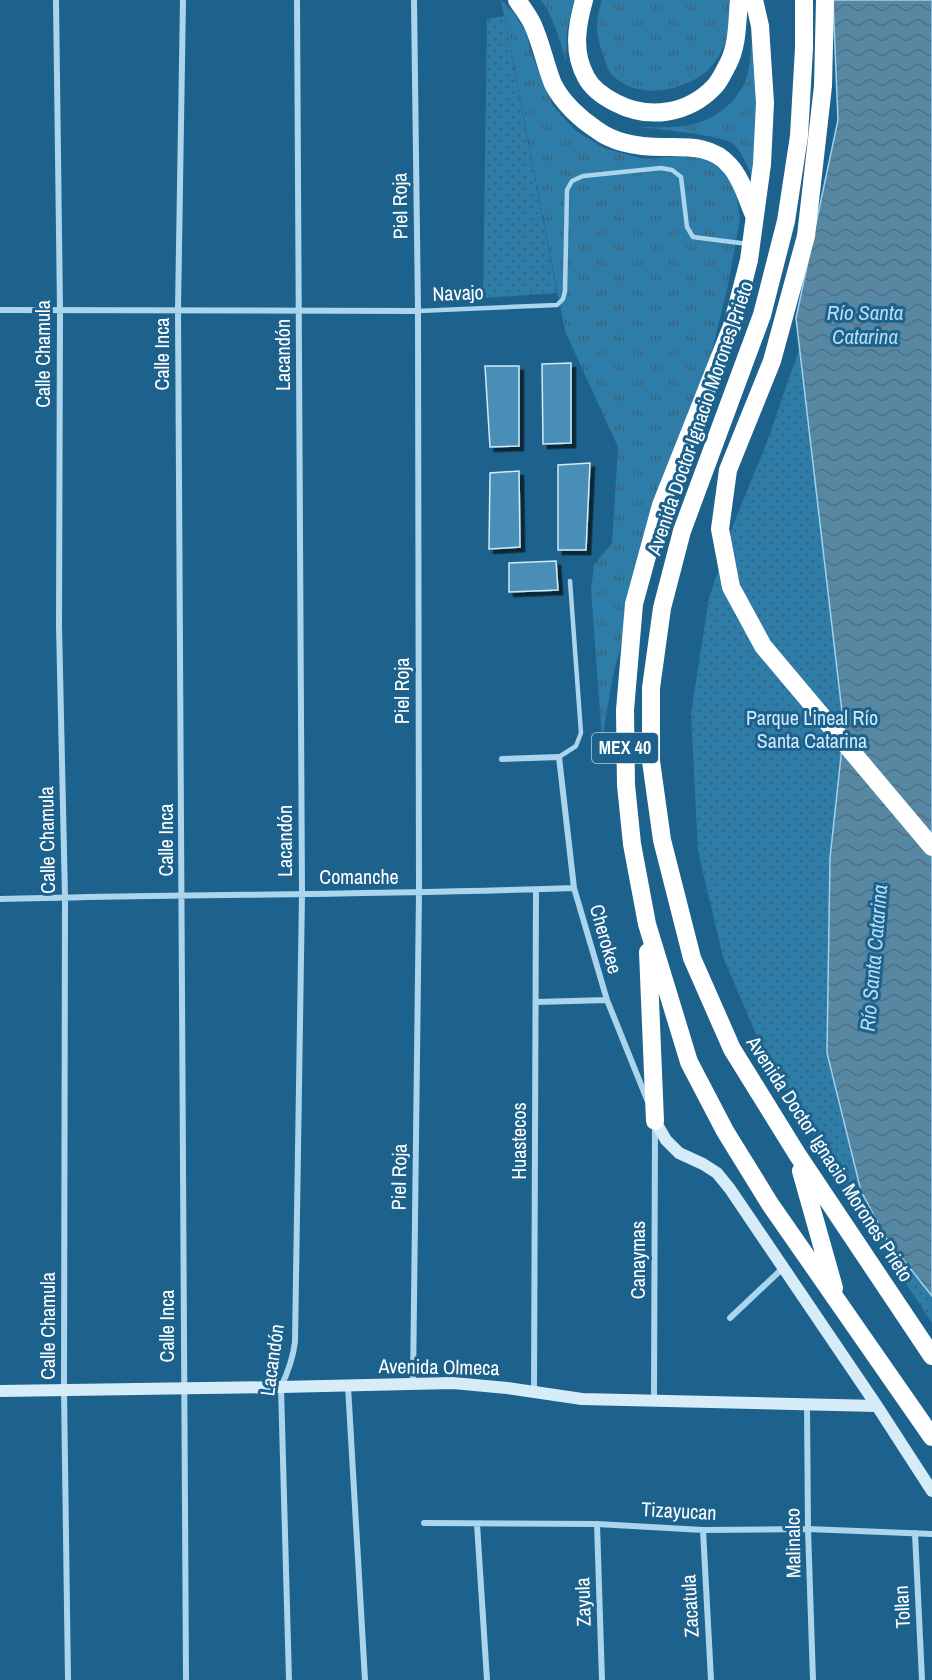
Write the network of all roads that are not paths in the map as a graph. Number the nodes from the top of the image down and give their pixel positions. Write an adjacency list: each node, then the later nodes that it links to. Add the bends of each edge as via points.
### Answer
1 (56, 0): 15 (street, Calle Chamula)
2 (183, 0): 13 (street, Calle Inca)
3 (297, 0): 16 (street, Lacandón)
4 (414, 0): 17 (street, Piel Roja)
5 (517, 0): 11 (highway, via 531,22 554,86 573,111 598,132 623,142 702,148 719,156 731,166)
6 (584, 0): 7 (highway, via 577,24 578,52 586,77 603,96 626,108 651,114 677,110 699,100 715,86 730,61)
7 (739, 0)
8 (754, 0): 11 (highway, Avenida Doctor Ignacio Morones Prieto / MEX 40, via 760,26 765,103)
9 (804, 0): 33 (highway, Avenida Doctor Ignacio Morones Prieto / MEX 40, via 799,136 786,221 762,315 682,531 662,608 651,688 651,761 662,840 692,958 732,1049)
10 (825, 0): 21 (highway, via 823,86 806,237 772,361 728,470 720,529 731,587 763,646)
11 (754, 215): 12 (highway, Avenida Doctor Ignacio Morones Prieto / MEX 40)
12 (750, 244): 17 (lane, Navajo, via 693,237 687,227 681,177 672,170 583,176 572,181 567,190 565,291 557,305); 29 (highway, Avenida Doctor Ignacio Morones Prieto / MEX 40, via 732,326 661,505 634,604 625,710 626,785)
13 (178, 309): 15 (street, Navajo); 16 (street, Navajo); 26 (street, Calle Inca)
14 (0, 310): 15 (street, Navajo)
15 (60, 310): 27 (street, Calle Chamula, via 59,626)
16 (299, 311): 17 (street, Navajo); 25 (street, Lacandón)
17 (418, 311): 24 (street, Piel Roja)
18 (570, 581): 19 (lane, via 581,733 576,746)
19 (559, 757): 20 (street); 22 (street, Cherokee)
20 (502, 759)
21 (932, 847)
22 (574, 888): 23 (street, Comanche); 30 (street, Cherokee)
23 (536, 890): 24 (street, Comanche); 31 (street, Huastecos)
24 (419, 893): 25 (street, Comanche); 38 (street, Piel Roja)
25 (302, 894): 26 (street, Comanche); 41 (street, Lacandón, via 295,1342 290,1369)
26 (183, 896): 27 (street, Comanche); 40 (street, Calle Inca)
27 (65, 897): 28 (street, Comanche); 43 (street, Calle Chamula)
28 (0, 899)
29 (647, 924): 32 (highway); 35 (highway, Avenida Doctor Ignacio Morones Prieto / MEX 40, via 689,1062 770,1204)
30 (607, 1000): 31 (street); 32 (street, Cherokee)
31 (536, 1002): 44 (street, Huastecos)
32 (655, 1121): 34 (street, via 679,1153 717,1173); 45 (street, Canaymas)
33 (797, 1154): 35 (highway); 37 (highway, Avenida Doctor Ignacio Morones Prieto / MEX 40)
34 (784, 1268): 36 (street); 47 (street)
35 (838, 1303): 48 (highway, Avenida Doctor Ignacio Morones Prieto / MEX 40)
36 (730, 1318)
37 (932, 1356)
38 (413, 1383): 39 (street, Avenida Olmeca); 44 (street, Avenida Olmeca)
39 (348, 1386): 41 (street, Avenida Olmeca); 60 (street)
40 (183, 1387): 41 (street, Avenida Olmeca); 43 (street, Avenida Olmeca); 58 (street, Calle Inca)
41 (281, 1387): 59 (street, Lacandón)
42 (0, 1391): 43 (street, Avenida Olmeca)
43 (64, 1391): 57 (street, Calle Chamula)
44 (534, 1392): 45 (street, Avenida Olmeca, via 582,1399)
45 (654, 1400): 46 (street, Avenida Olmeca)
46 (807, 1404): 47 (street, Avenida Olmeca); 53 (street, Malinalco)
47 (877, 1406): 49 (street)
48 (932, 1437)
49 (932, 1491)
50 (424, 1523): 51 (street, Tizayucan)
51 (477, 1524): 52 (street, Tizayucan); 61 (street)
52 (597, 1524): 54 (street, Tizayucan); 62 (street, Zayula)
53 (808, 1529): 54 (street, Tizayucan); 55 (street, Tizayucan); 64 (street, Malinalco)
54 (703, 1530): 63 (street, Zacatula)
55 (915, 1533): 56 (street, Tizayucan); 65 (street, Tollan)
56 (932, 1534)
57 (68, 1680)
58 (186, 1680)
59 (290, 1680)
60 (365, 1680)
61 (487, 1680)
62 (602, 1680)
63 (711, 1680)
64 (813, 1680)
65 (922, 1680)

